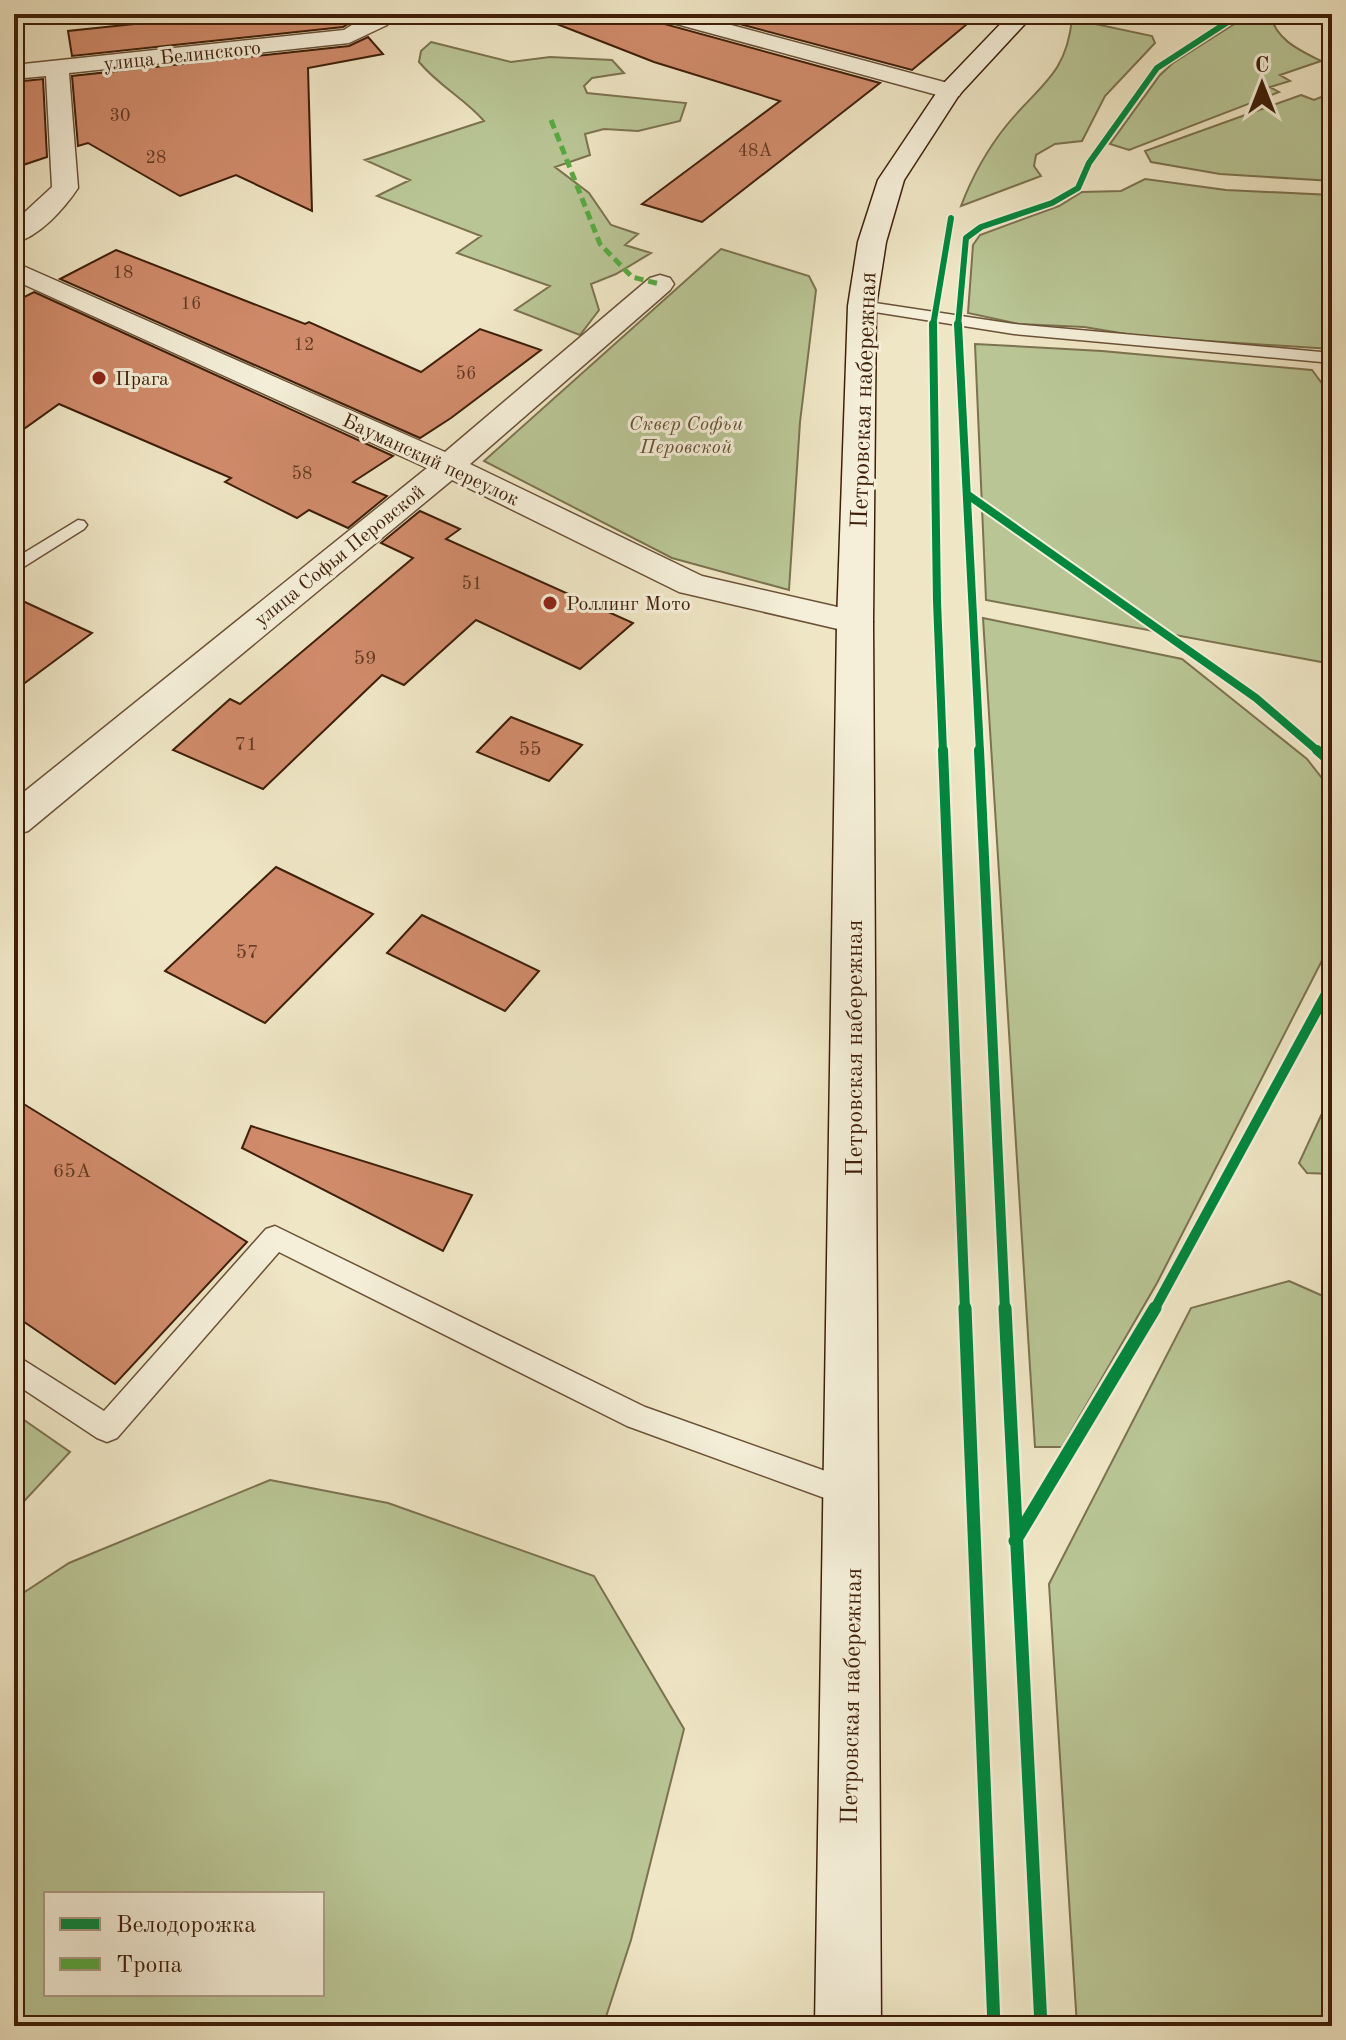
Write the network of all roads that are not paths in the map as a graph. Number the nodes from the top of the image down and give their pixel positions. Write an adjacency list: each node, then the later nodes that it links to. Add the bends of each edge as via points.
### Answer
1 (380, 14): 4 (street, улица Белинского, via 379,20 349,36)
2 (666, 14): 6 (street)
3 (1023, 14): 6 (street)
4 (57, 68): 5 (street, улица Белинского); 7 (street, via 65,188)
5 (14, 72)
6 (950, 91): 10 (street, Петровская набережная, via 891,180 872,242)
7 (14, 235)
8 (14, 270): 12 (street, Бауманский переулок)
9 (660, 284): 12 (street, улица Софьи Перовской)
10 (862, 306): 11 (lane, via 1014,329); 15 (street, Петровская набережная)
11 (1332, 358)
12 (449, 466): 15 (street, Бауманский переулок, via 691,584); 16 (street, улица Софьи Перовской)
13 (78, 525): 14 (lane)
14 (14, 567)
15 (855, 622): 18 (street, Петровская набережная)
16 (14, 821)
17 (14, 1367): 18 (lane, via 107,1429 275,1237 637,1417)
18 (852, 1494): 19 (street, Петровская набережная)
19 (848, 2026)

